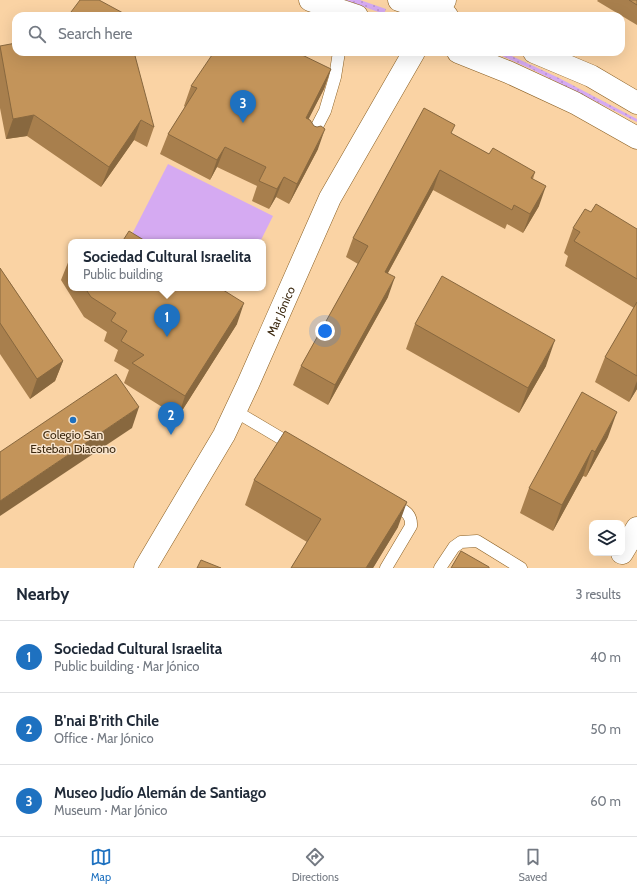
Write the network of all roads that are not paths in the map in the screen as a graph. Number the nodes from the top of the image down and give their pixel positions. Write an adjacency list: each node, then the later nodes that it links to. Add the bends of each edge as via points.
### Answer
1 (310, 0): 4 (street)
2 (399, 0): 3 (street)
3 (441, 11)
4 (335, 12)
5 (338, 56): 11 (lane, via 335,78 325,111)
6 (412, 56): 12 (street, Mar Jónico, via 330,198)
7 (468, 56): 10 (street, via 575,103)
8 (543, 56): 9 (street, via 590,76)
9 (637, 103)
10 (637, 138)
11 (310, 140)
12 (235, 411): 13 (lane); 18 (street, Mar Jónico, via 224,435)
13 (306, 453)
14 (381, 497): 19 (lane, via 412,519 411,526)
15 (637, 528): 16 (street)
16 (625, 548)
17 (620, 556): 22 (street)
18 (145, 568)
19 (386, 568)
20 (440, 568): 21 (lane, via 454,547 461,542 477,542)
21 (521, 568)
22 (613, 568)

